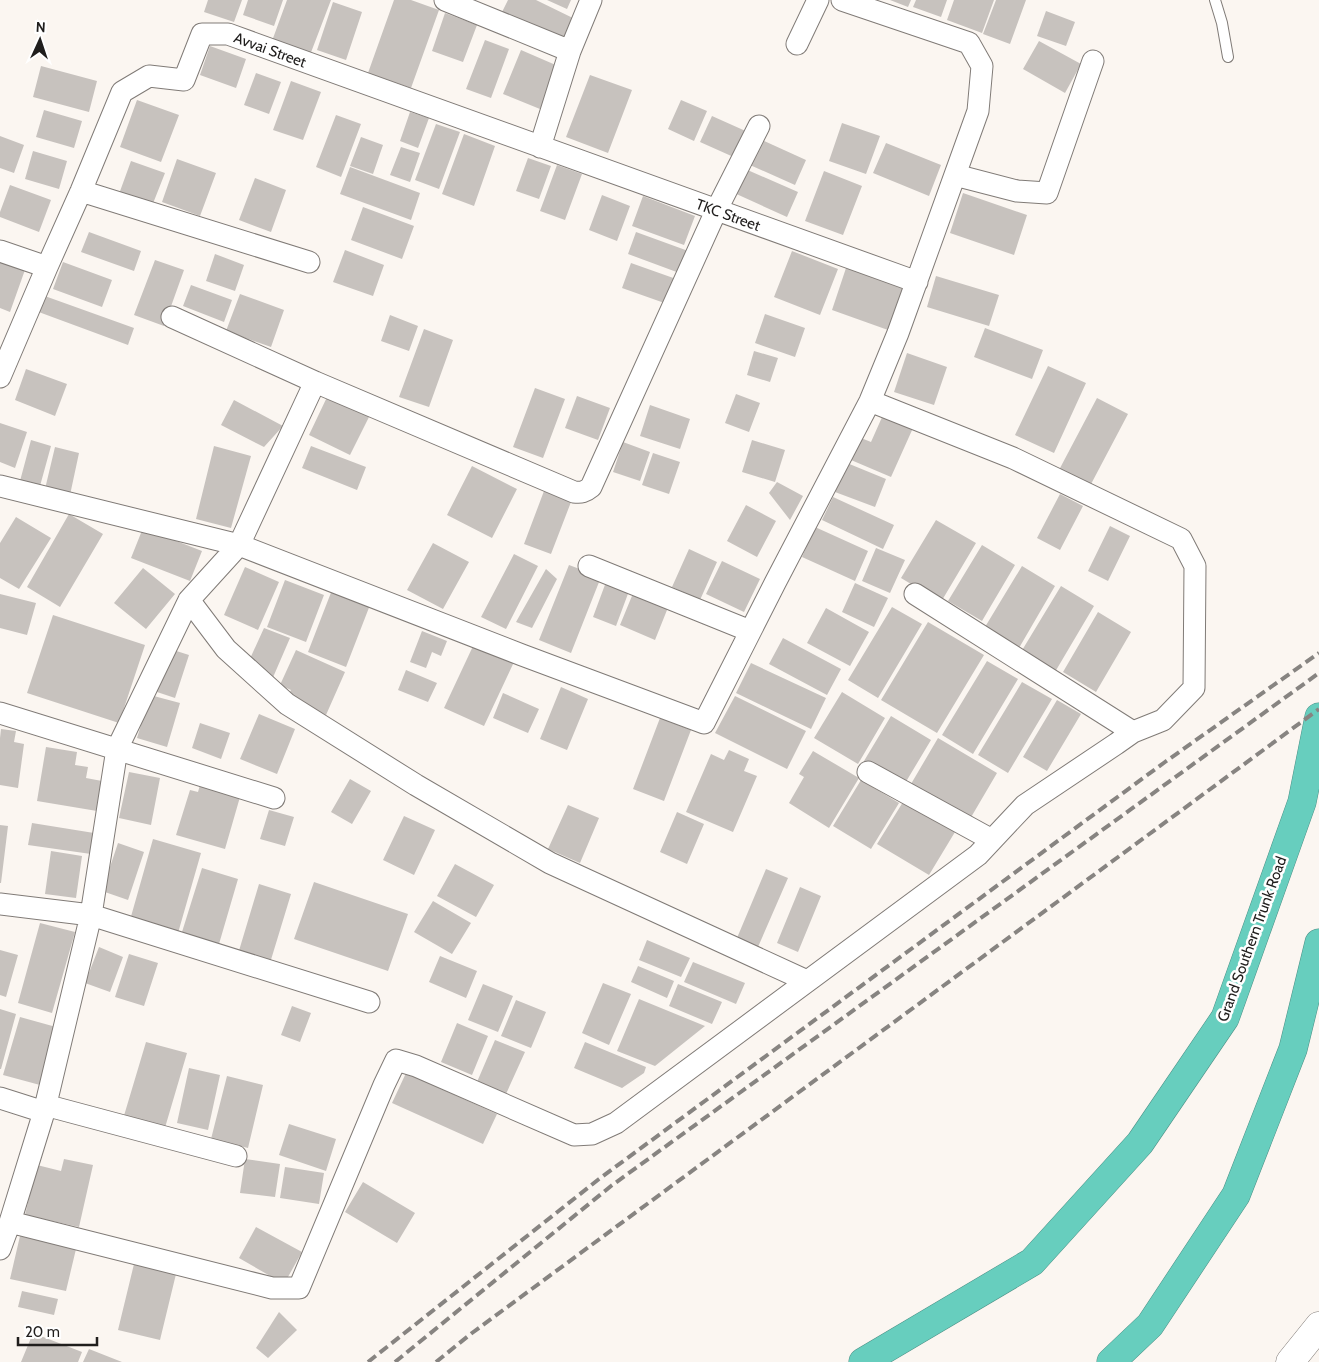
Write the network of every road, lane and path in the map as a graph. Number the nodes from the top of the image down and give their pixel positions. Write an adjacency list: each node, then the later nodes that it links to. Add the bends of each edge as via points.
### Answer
1 (445, 0): 7 (street)
2 (591, 0): 7 (street)
3 (818, 0): 6 (street)
4 (842, 0): 12 (street, via 969,43 982,66 978,111)
5 (1215, 0): 8 (lane)
6 (797, 44)
7 (570, 52): 11 (street)
8 (1228, 57)
9 (1093, 61): 12 (street, via 1047,193 1017,191)
10 (759, 126): 14 (street)
11 (540, 147): 13 (street, Avvai Street, via 228,34 202,34 184,80 149,76 122,92); 14 (street, TKC Street)
12 (954, 175): 18 (street)
13 (81, 191): 16 (street); 17 (street, Avvai Street)
14 (716, 211): 18 (street, TKC Street); 21 (street, via 591,487 585,491 574,492)
15 (0, 252): 17 (street)
16 (309, 262)
17 (47, 268): 20 (street, Avvai Street)
18 (917, 282): 22 (street)
19 (172, 317): 21 (street)
20 (0, 377)
21 (315, 382): 24 (street)
22 (870, 401): 28 (street); 31 (street, via 1012,458 1181,539 1195,566 1194,688 1163,720)
23 (0, 486): 24 (street)
24 (239, 545): 27 (street); 28 (street, via 704,723)
25 (589, 566): 28 (street)
26 (915, 594): 31 (street)
27 (189, 600): 32 (street); 39 (street, via 226,649 287,704 408,780 550,863)
28 (750, 631)
29 (0, 713): 32 (street)
30 (1319, 717): 47 (highway, Grand Southern Trunk Road, via 1302,802 1225,1018 1140,1143 1032,1262)
31 (1133, 732): 35 (street, via 1025,805)
32 (117, 749): 34 (street); 37 (street)
33 (868, 772): 35 (street)
34 (274, 798)
35 (992, 840): 39 (street, via 978,855)
36 (0, 904): 37 (street)
37 (91, 915): 40 (street); 42 (street)
38 (1319, 943): 48 (highway, via 1293,1050 1236,1195 1150,1324)
39 (807, 981): 44 (street, via 616,1123 592,1134 574,1135 396,1060 299,1288 272,1288)
40 (368, 1002)
41 (0, 1098): 42 (street)
42 (45, 1109): 43 (street); 44 (street)
43 (236, 1156)
44 (10, 1222): 45 (street)
45 (0, 1249)
46 (1319, 1326): 49 (street)
47 (863, 1362)
48 (1111, 1362)
49 (1290, 1362)

